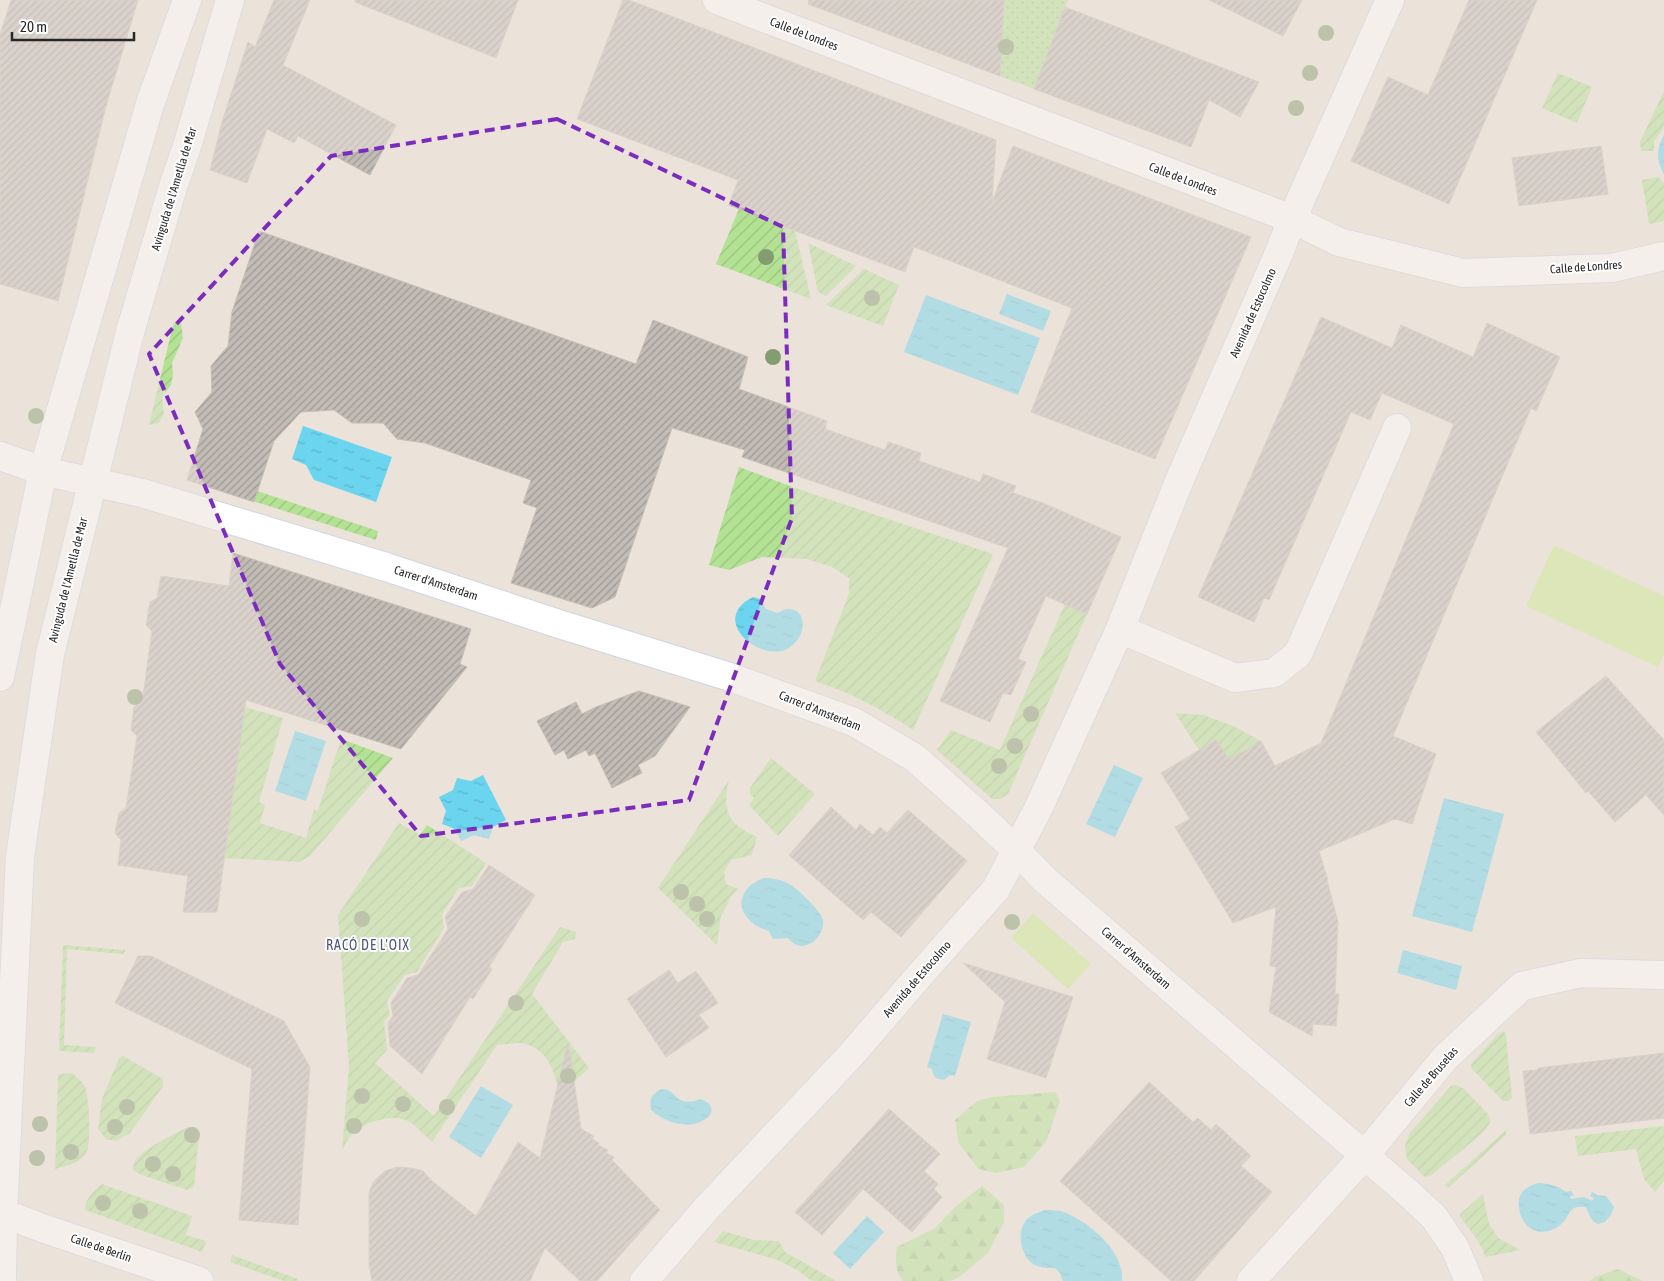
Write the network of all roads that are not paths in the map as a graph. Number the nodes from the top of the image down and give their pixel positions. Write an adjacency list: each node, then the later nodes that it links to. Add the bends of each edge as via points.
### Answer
1 (187, 0): 9 (street, via 150,104)
2 (230, 0): 10 (street, Avinguda de l'Ametlla de Mar, via 130,332)
3 (717, 0): 5 (street, Calle de Londres)
4 (1390, 0): 5 (street, Avenida de Estocolmo)
5 (1292, 219): 6 (street, Calle de Londres, via 1339,242 1463,273 1612,268); 11 (street, Avenida de Estocolmo, via 1180,479)
6 (1664, 256)
7 (1397, 428): 11 (street, via 1298,654 1274,674 1235,678)
8 (0, 456): 9 (street, Carrer d'Amsterdam)
9 (43, 471): 10 (street, Carrer d'Amsterdam); 12 (street)
10 (92, 482): 13 (street, Carrer d'Amsterdam, via 142,493 386,567 730,677 854,722 915,758); 16 (street, Avinguda de l'Ametlla de Mar, via 50,654 20,857)
11 (1120, 629): 13 (street, Avenida de Estocolmo)
12 (0, 677)
13 (1017, 851): 15 (street, Carrer d'Amsterdam, via 1045,880); 20 (street, Avenida de Estocolmo, via 996,889 852,1054 704,1210)
14 (1664, 975): 15 (street, Calle de Bruselas, via 1581,973 1522,986 1445,1058)
15 (1364, 1156): 21 (street, Calle de Bruselas); 22 (street, Carrer d'Amsterdam, via 1434,1217 1455,1248)
16 (1, 1174): 17 (street, Avinguda de l'Ametlla de Mar)
17 (3, 1213): 18 (street, Avinguda de l'Ametlla de Mar); 19 (street, Calle de Berlín)
18 (1, 1278)
19 (200, 1281)
20 (644, 1281)
21 (1251, 1281)
22 (1470, 1281)

